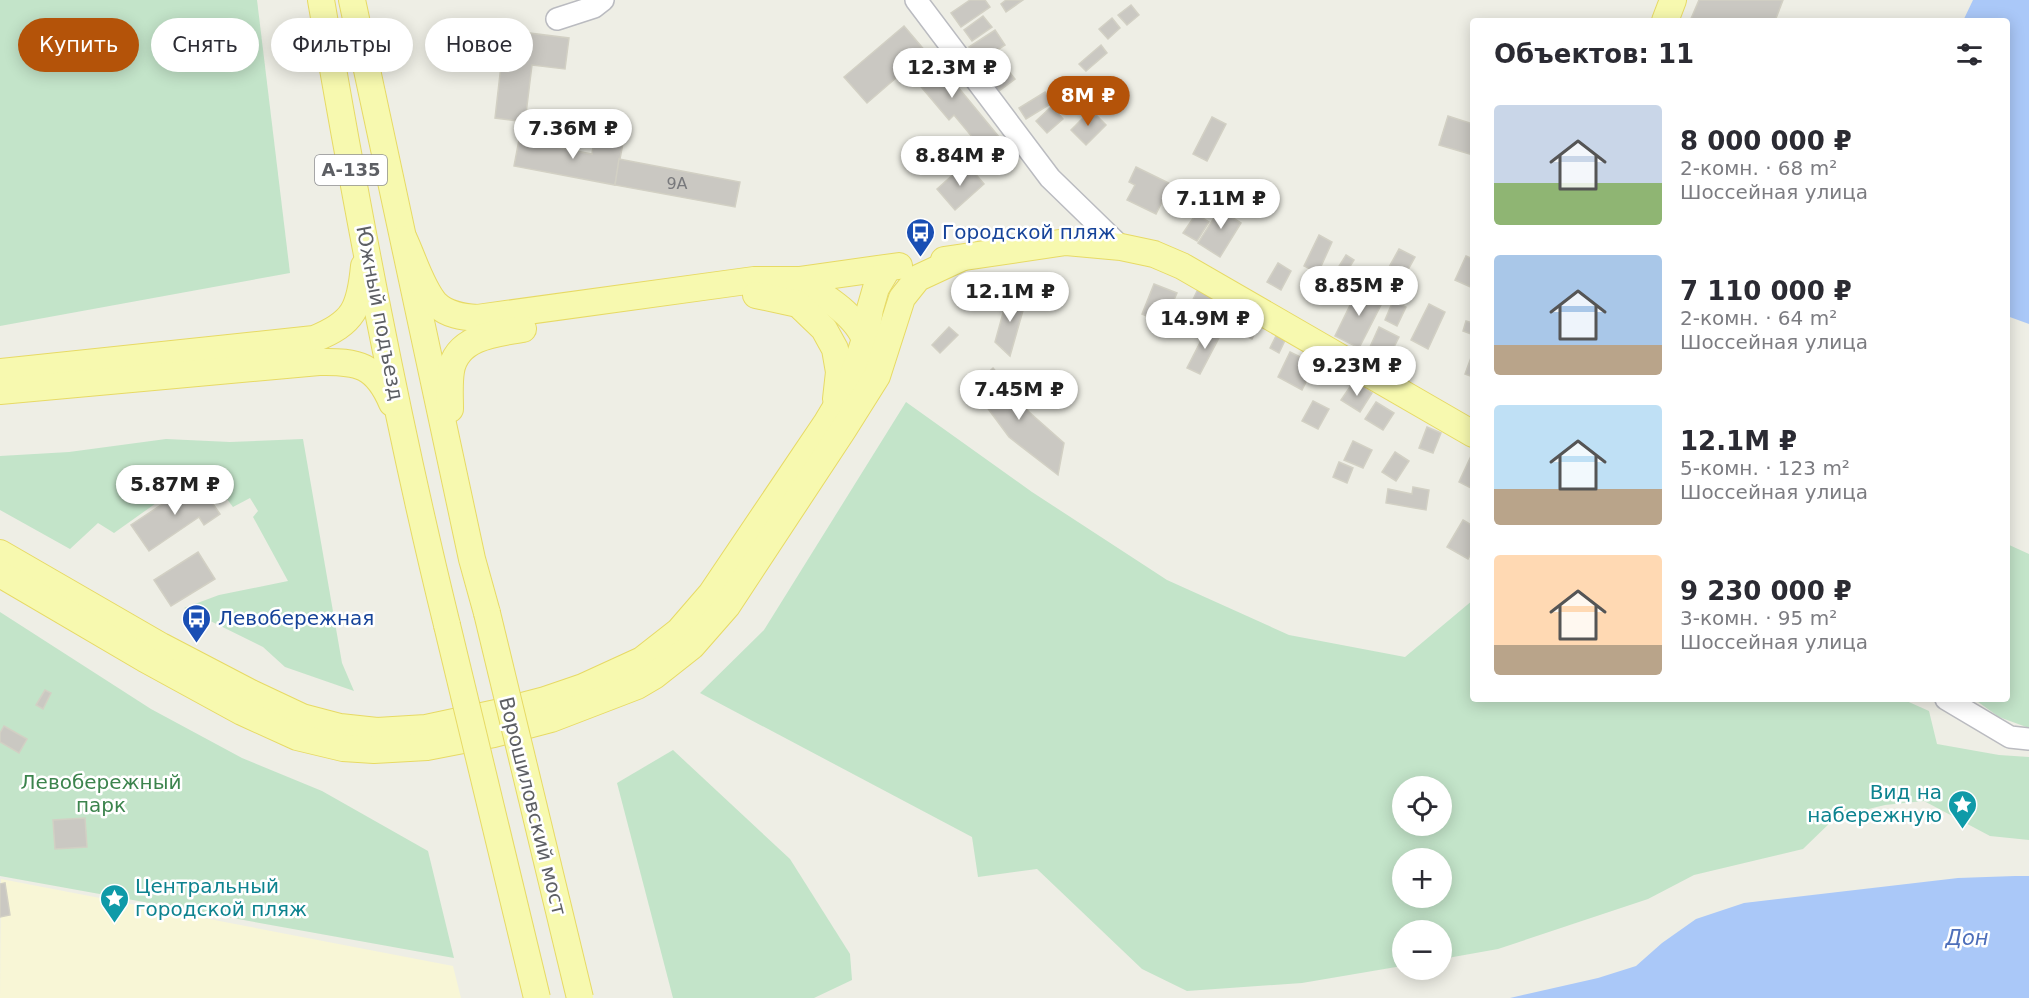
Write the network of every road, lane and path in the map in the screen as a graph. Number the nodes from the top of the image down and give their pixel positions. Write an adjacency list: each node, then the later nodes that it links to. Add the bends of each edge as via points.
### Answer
1 (321, 0): 9 (main road, Южный подъезд / А-135)
2 (352, 0): 8 (main road, Южный подъезд / А-135)
3 (603, 0): 7 (street)
4 (916, 0): 10 (street, via 1050,178)
5 (1673, 0): 6 (main road)
6 (1666, 18)
7 (557, 20)
8 (404, 239): 13 (main road, via 437,304 461,317 754,280); 20 (main road, Южный подъезд / А-135)
9 (366, 245): 16 (main road, via 362,287 351,316 334,331 314,339); 21 (main road, Южный подъезд / А-135)
10 (1121, 247): 11 (main road, via 1066,242); 19 (main road, via 1154,254 1182,266)
11 (962, 258): 12 (main road); 17 (main road, via 918,279 902,298 877,376)
12 (888, 268): 13 (main road); 15 (main road, via 876,288)
13 (799, 280): 14 (main road); 15 (main road, via 834,302)
14 (756, 295): 18 (main road, via 798,304 824,329 835,349 839,372); 20 (main road, via 490,334 474,341 462,349 451,370)
15 (865, 339): 17 (main road, via 869,364); 18 (main road, via 851,382)
16 (0, 386): 21 (main road, via 341,361 363,367 385,386)
17 (866, 392): 23 (main road, via 727,606 692,646 629,690 551,719 494,734 427,747 374,750 343,748 297,737 232,707)
18 (836, 407): 22 (main road, via 711,594 679,631 642,660 583,687 496,713 426,728 377,731 302,717 161,646)
19 (1470, 432)
20 (448, 448): 24 (main road, Южный подъезд)
21 (408, 455): 25 (main road, Южный подъезд)
22 (0, 554)
23 (0, 574)
24 (487, 613): 29 (main road, Ворошиловский мост, bridge)
25 (447, 625): 28 (main road, Ворошиловский мост, bridge)
26 (1951, 702): 27 (street, via 2010,737)
27 (2029, 739)
28 (537, 998)
29 (580, 998)

